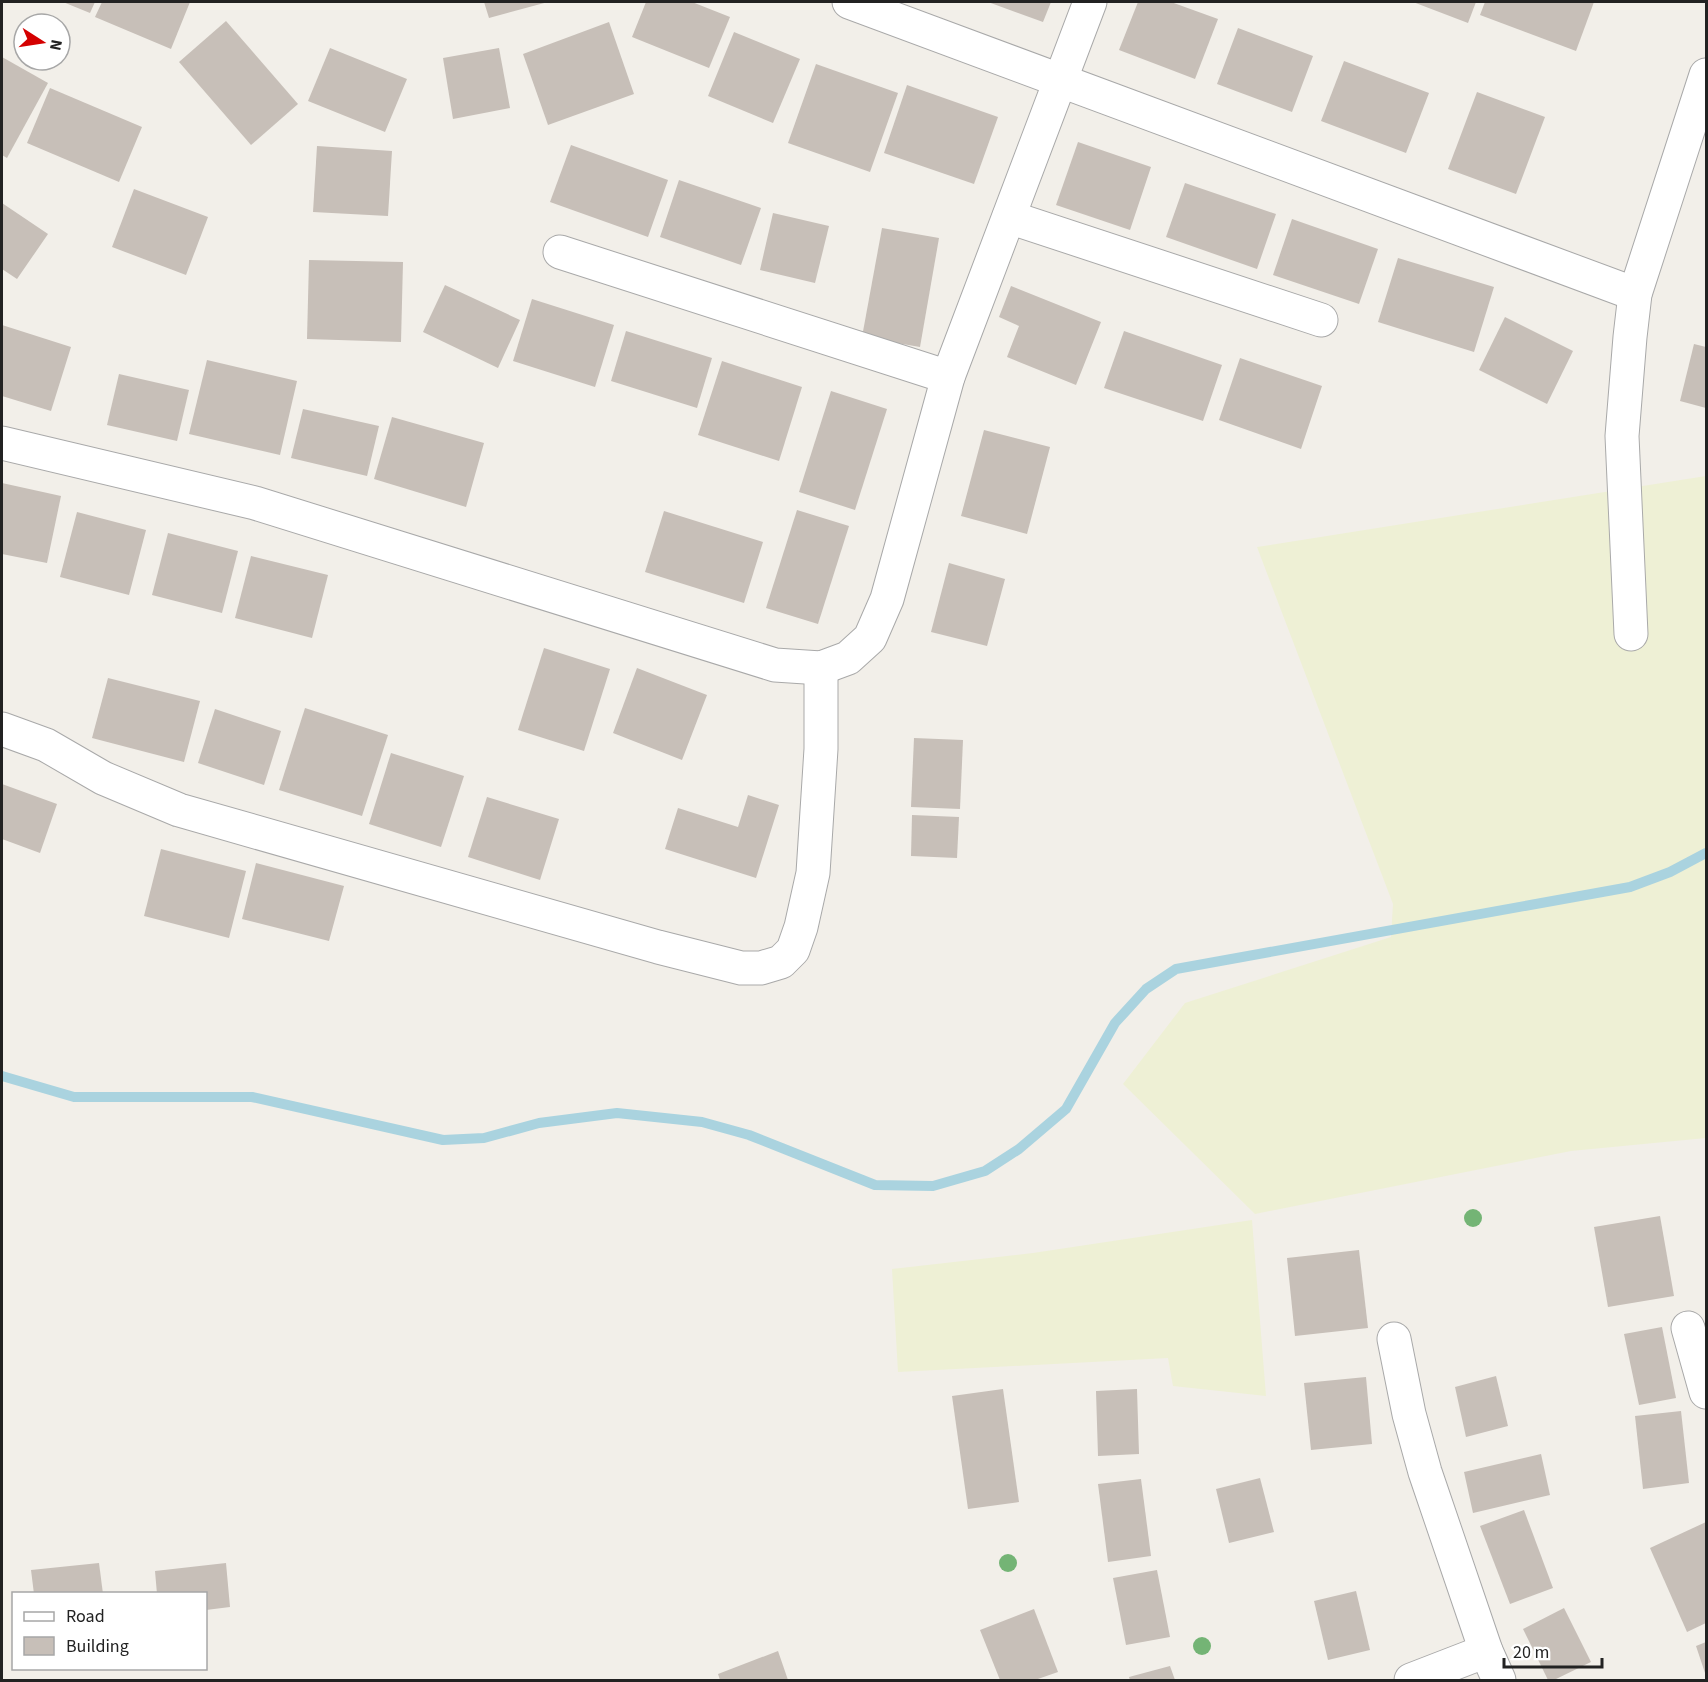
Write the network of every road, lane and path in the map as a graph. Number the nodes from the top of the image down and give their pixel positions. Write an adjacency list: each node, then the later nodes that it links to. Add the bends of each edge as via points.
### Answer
1 (849, 2): 4 (street)
2 (1090, 2): 4 (street)
3 (1707, 75): 7 (street)
4 (1060, 81): 5 (street); 7 (street)
5 (1010, 217): 8 (street); 9 (street)
6 (560, 252): 9 (street)
7 (1635, 294): 11 (street, via 1622,436)
8 (1321, 320)
9 (948, 377): 12 (street, via 883,609 870,638 848,658)
10 (2, 442): 12 (street, via 255,502 775,665)
11 (1631, 634)
12 (821, 668): 13 (street, via 821,749 813,873 793,950 782,962 761,968 741,968 658,947 179,810 103,777 46,745)
13 (2, 729)
14 (1688, 1328): 16 (street)
15 (1394, 1339): 17 (street, via 1425,1472)
16 (1707, 1392)
17 (1493, 1666): 18 (street)
18 (1411, 1680)

